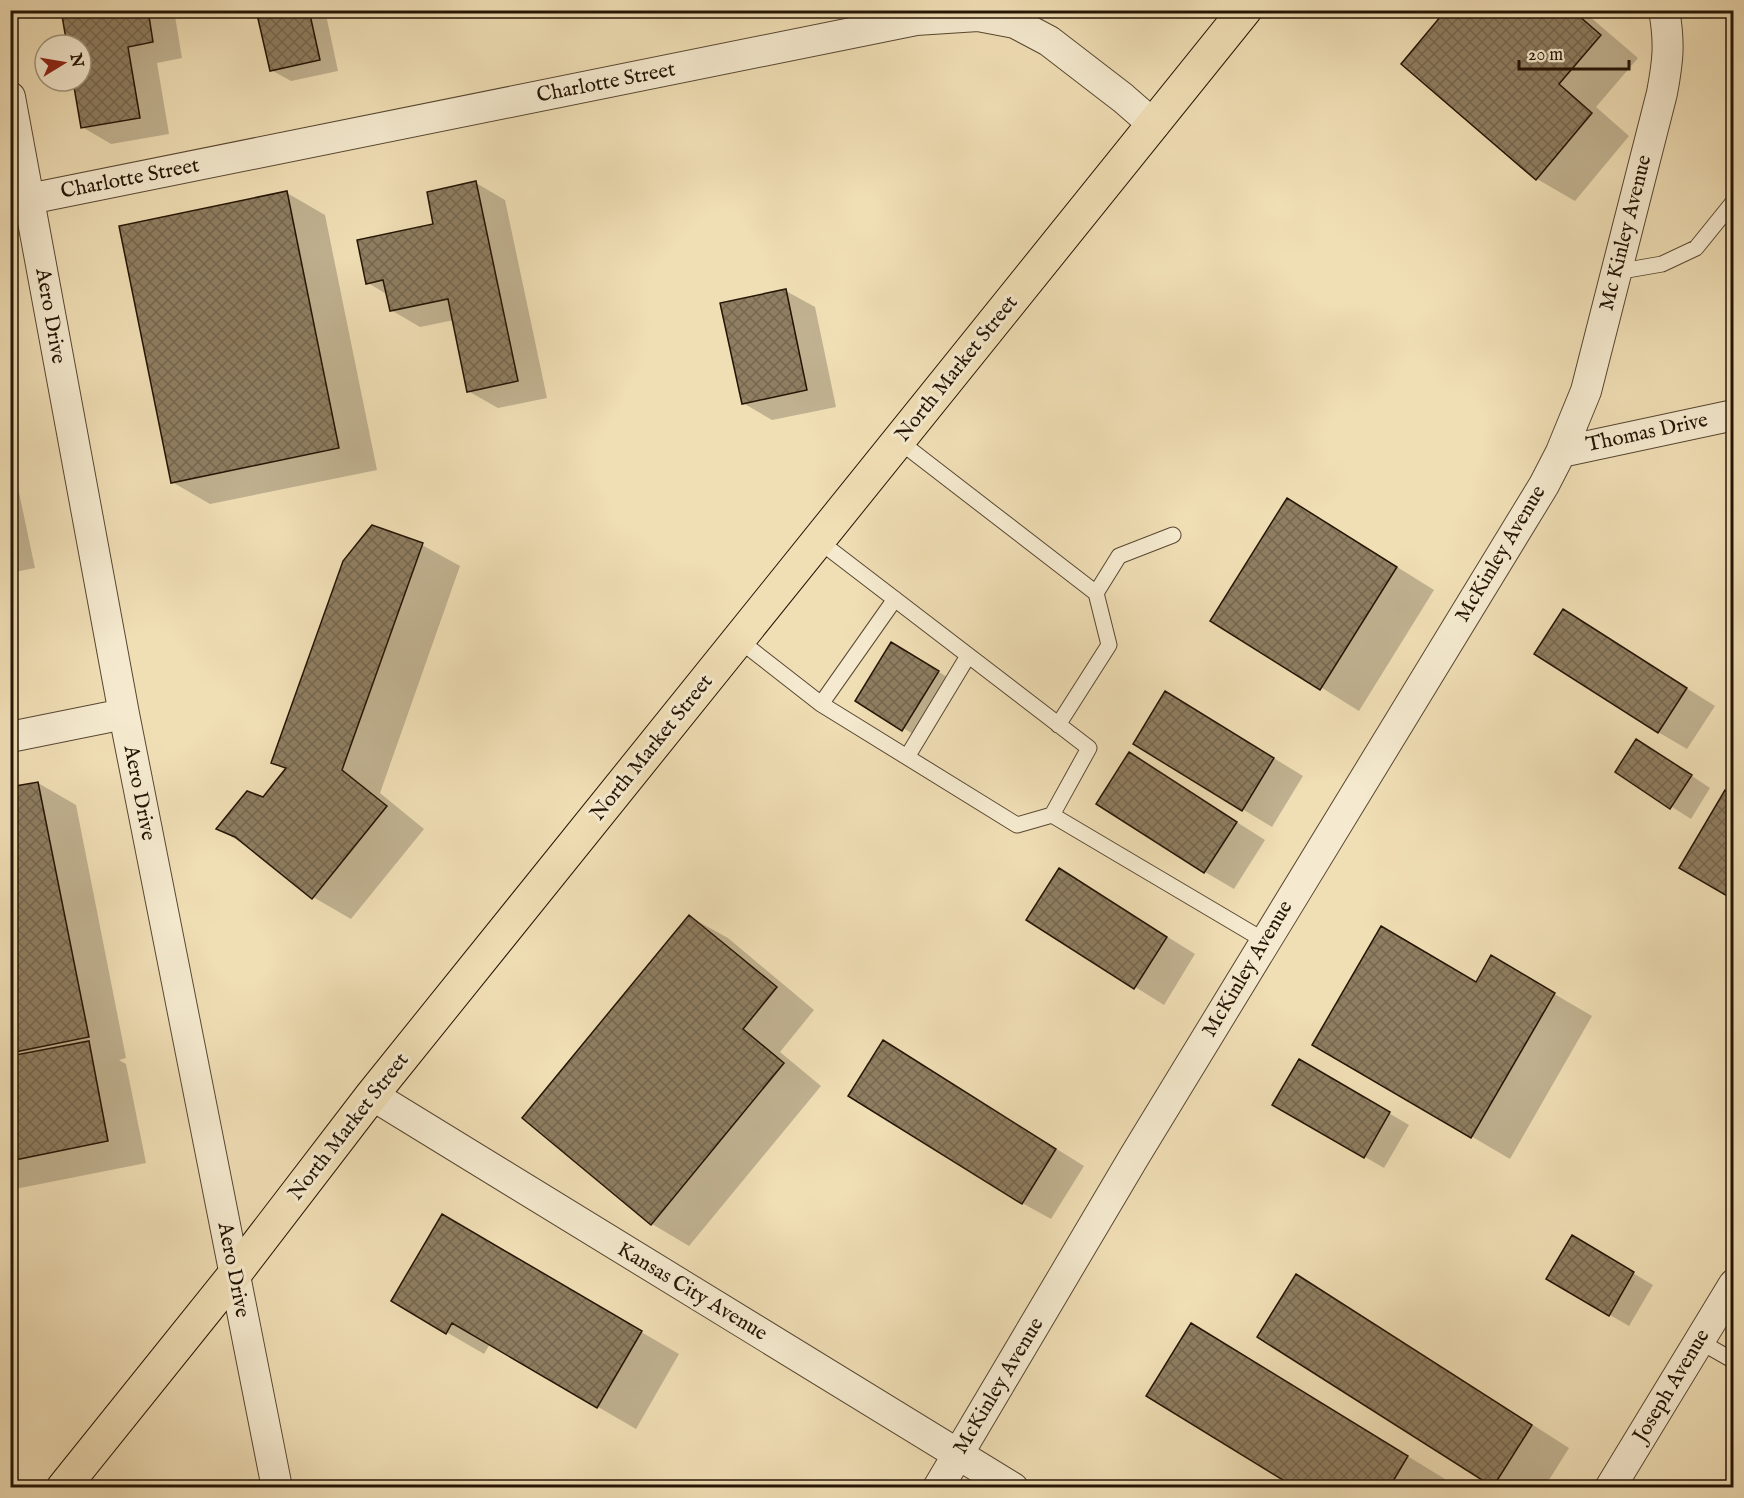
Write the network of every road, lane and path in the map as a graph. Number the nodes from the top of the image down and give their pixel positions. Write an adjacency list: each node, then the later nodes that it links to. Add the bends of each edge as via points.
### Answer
1 (1245, 10): 4 (main road, North Market Street)
2 (1664, 10): 7 (street, Mc Kinley Avenue, via 1669,56)
3 (10, 98): 5 (street, Aero Drive)
4 (1154, 125): 5 (street, Charlotte Street, via 1049,41 1015,23 978,16 904,23); 9 (main road, North Market Street)
5 (29, 199): 18 (street, Aero Drive)
6 (1734, 201): 7 (lane, via 1696,248 1662,264)
7 (1616, 272): 10 (street, Mc Kinley Avenue, via 1586,391)
8 (1734, 415): 10 (street, Thomas Drive)
9 (899, 441): 12 (main road, North Market Street); 13 (lane)
10 (1562, 452): 23 (street, McKinley Avenue)
11 (1173, 535): 13 (lane, via 1119,556)
12 (819, 541): 14 (lane); 15 (main road, North Market Street)
13 (1096, 593): 19 (lane, via 1109,645)
14 (895, 599): 16 (lane); 17 (lane)
15 (739, 640): 17 (lane); 24 (main road, North Market Street)
16 (968, 656): 19 (lane); 21 (lane)
17 (821, 704): 21 (lane)
18 (123, 714): 20 (street); 25 (street, Aero Drive)
19 (1058, 725): 22 (lane, via 1089,748)
20 (10, 737)
21 (907, 757): 22 (lane, via 1017,825)
22 (1052, 815): 23 (lane)
23 (1265, 941): 29 (street, McKinley Avenue)
24 (372, 1095): 25 (main road, North Market Street); 29 (street, Kansas City Avenue)
25 (234, 1275): 30 (main road, North Market Street); 31 (street, Aero Drive)
26 (1734, 1284): 27 (street, Joseph Avenue)
27 (1699, 1341): 28 (lane); 34 (street, Joseph Avenue)
28 (1734, 1361)
29 (958, 1454): 32 (street, McKinley Avenue); 33 (street, Kansas City Avenue)
30 (63, 1488)
31 (277, 1488)
32 (938, 1488)
33 (1013, 1488)
34 (1610, 1488)

